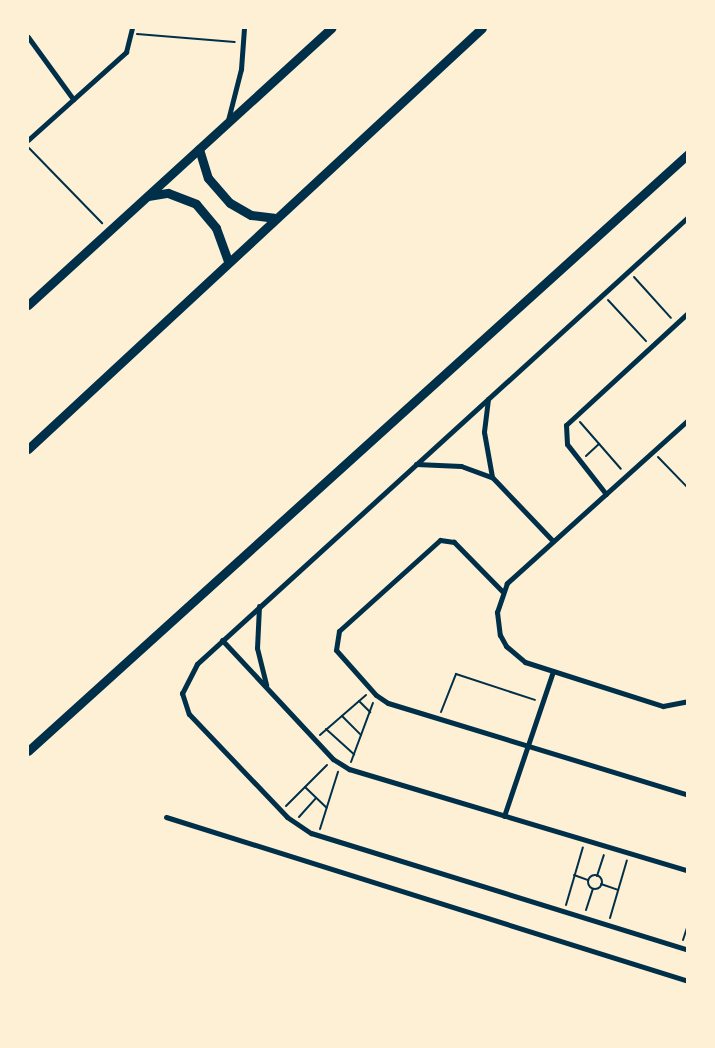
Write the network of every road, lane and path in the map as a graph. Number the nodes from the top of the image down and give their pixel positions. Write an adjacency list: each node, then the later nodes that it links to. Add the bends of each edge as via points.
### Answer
1 (132, 28): 5 (street)
2 (244, 28): 7 (street)
3 (331, 28): 9 (main road)
4 (482, 28): 16 (main road)
5 (132, 34): 7 (path); 8 (street, via 126,52)
6 (28, 36): 8 (street)
7 (244, 43): 9 (street)
8 (73, 99): 10 (street)
9 (228, 123): 12 (main road)
10 (28, 140)
11 (28, 146): 17 (path)
12 (199, 149): 14 (main road); 16 (main road, via 208,178 230,203 251,214)
13 (688, 154): 55 (main road)
14 (148, 196): 17 (main road); 18 (main road, via 168,193 196,204 220,236)
15 (688, 217): 19 (street)
16 (274, 218): 18 (main road)
17 (110, 231): 21 (main road)
18 (228, 261): 29 (main road)
19 (628, 271): 20 (street); 23 (path)
20 (603, 294): 24 (path); 25 (street)
21 (28, 305)
22 (688, 313): 23 (street)
23 (676, 323): 24 (street)
24 (651, 346): 26 (street)
25 (488, 398): 32 (street); 34 (street, via 484,432)
26 (574, 415): 28 (path); 31 (street, via 566,425 565,438)
27 (688, 420): 30 (street)
28 (599, 444): 31 (path); 33 (path)
29 (28, 449)
30 (652, 452): 33 (street); 35 (path)
31 (580, 462): 36 (street)
32 (416, 464): 34 (street, via 455,465); 39 (street)
33 (626, 475): 36 (street)
34 (492, 477): 37 (street)
35 (688, 488)
36 (606, 494): 37 (street)
37 (552, 540): 38 (street)
38 (502, 591): 41 (street, via 497,612 500,636 506,646 525,662); 43 (street, via 454,542 445,539 436,542 336,637 338,656)
39 (259, 606): 40 (street); 42 (street, via 258,648)
40 (222, 640): 42 (street); 64 (street, via 191,670 183,685 182,700 190,714)
41 (552, 671): 46 (street, via 663,706); 47 (street)
42 (267, 688): 53 (street)
43 (371, 690): 44 (street); 45 (path)
44 (376, 695): 48 (path); 50 (street, via 394,705)
45 (359, 701): 48 (path); 49 (path)
46 (688, 701)
47 (542, 702): 50 (path, via 456,674); 54 (street)
48 (370, 712): 52 (path)
49 (342, 716): 51 (path); 52 (path)
50 (438, 719): 54 (street)
51 (326, 730): 53 (path); 56 (path)
52 (361, 735): 56 (path)
53 (314, 740): 57 (street)
54 (527, 746): 61 (street); 65 (street)
55 (28, 751)
56 (354, 754): 59 (path)
57 (333, 759): 58 (street); 60 (path)
58 (341, 765): 59 (street); 63 (path)
59 (349, 769): 65 (street)
60 (305, 787): 62 (path); 64 (path)
61 (688, 795)
62 (316, 798): 63 (path); 67 (path)
63 (327, 808): 68 (path)
64 (281, 811): 67 (street)
65 (504, 816): 69 (street)
66 (166, 817): 85 (street)
67 (294, 823): 68 (street)
68 (317, 836): 79 (street)
69 (585, 840): 70 (street); 73 (path)
70 (607, 847): 71 (street); 74 (path)
71 (629, 853): 72 (street); 78 (path)
72 (688, 871)
73 (574, 876): 75 (path); 79 (path)
74 (598, 876): 75 (path); 76 (path)
75 (588, 880): 77 (path)
76 (601, 884): 77 (path); 78 (path)
77 (593, 888): 80 (path)
78 (618, 890): 81 (path)
79 (564, 912): 80 (street)
80 (584, 918): 81 (street)
81 (608, 925): 83 (street)
82 (688, 925): 83 (path)
83 (680, 947): 84 (street)
84 (688, 950)
85 (688, 981)

